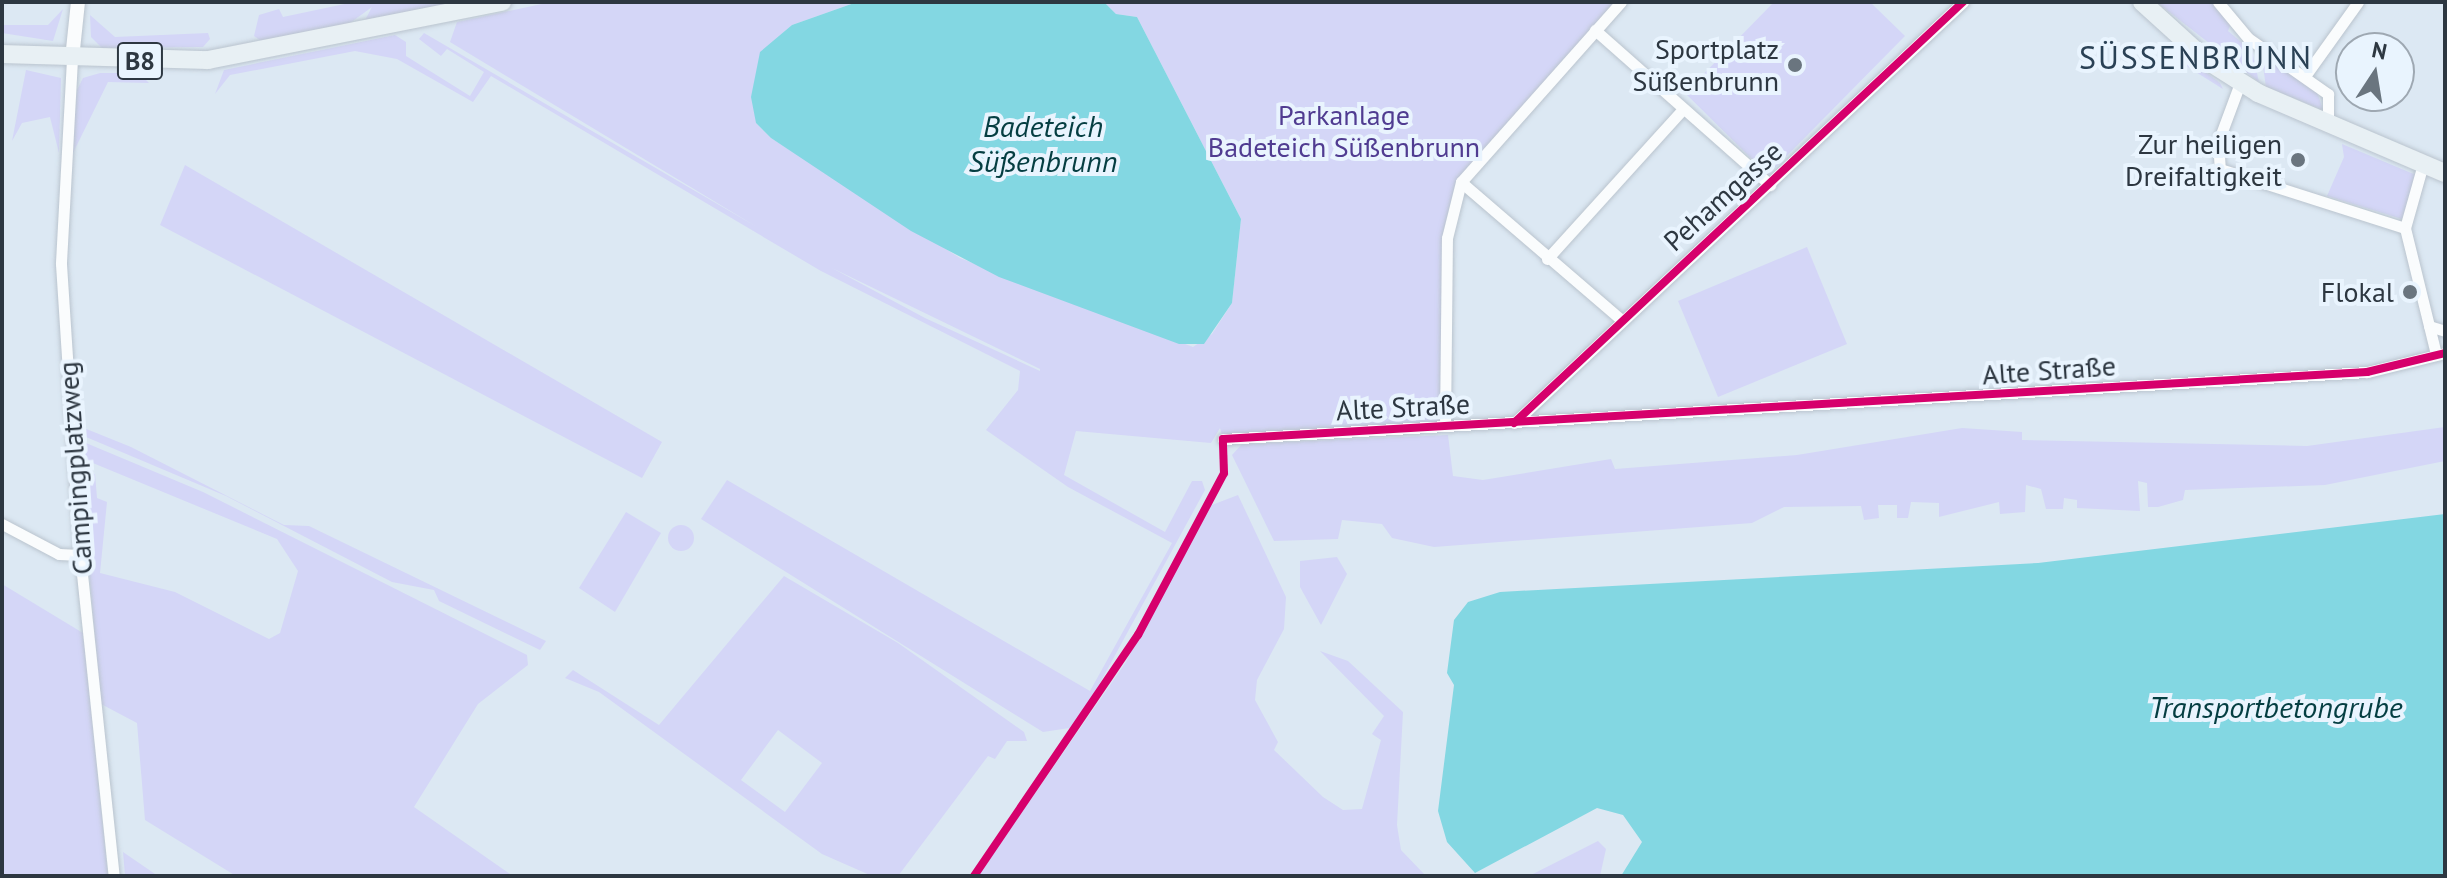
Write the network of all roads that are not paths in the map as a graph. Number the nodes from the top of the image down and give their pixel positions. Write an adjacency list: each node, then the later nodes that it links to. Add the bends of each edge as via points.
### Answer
1 (78, 2): 10 (street)
2 (502, 2): 10 (main road, B8, via 230,57)
3 (1621, 2): 8 (street)
4 (1963, 2): 18 (street, Pehamgasse)
5 (2142, 2): 12 (main road)
6 (2218, 2): 11 (street, via 2248,38)
7 (2358, 2): 11 (street)
8 (1595, 30): 13 (street); 17 (street)
9 (2, 54): 10 (main road, B8)
10 (72, 59): 29 (street, Campingplatzweg, via 61,264)
11 (2305, 76): 14 (street, via 2328,94)
12 (2240, 83): 14 (main road); 19 (street, via 2218,142 2220,169)
13 (1683, 109): 18 (street); 20 (street)
14 (2328, 124): 15 (main road)
15 (2423, 164): 16 (main road); 19 (street)
16 (2445, 173)
17 (1461, 182): 20 (street); 26 (street, via 1447,238)
18 (1770, 185): 21 (street, Pehamgasse)
19 (2405, 228): 22 (street)
20 (1547, 259): 21 (street)
21 (1620, 319): 25 (street, Pehamgasse)
22 (2429, 326): 23 (street); 24 (street)
23 (2445, 331)
24 (2440, 353): 25 (street, Alte Straße, via 2367,372)
25 (1514, 423): 26 (street, Alte Straße)
26 (1445, 426): 27 (street, Alte Straße)
27 (1223, 439)
28 (2, 524): 29 (street, via 59,554)
29 (80, 555): 30 (street, Campingplatzweg)
30 (114, 876)

